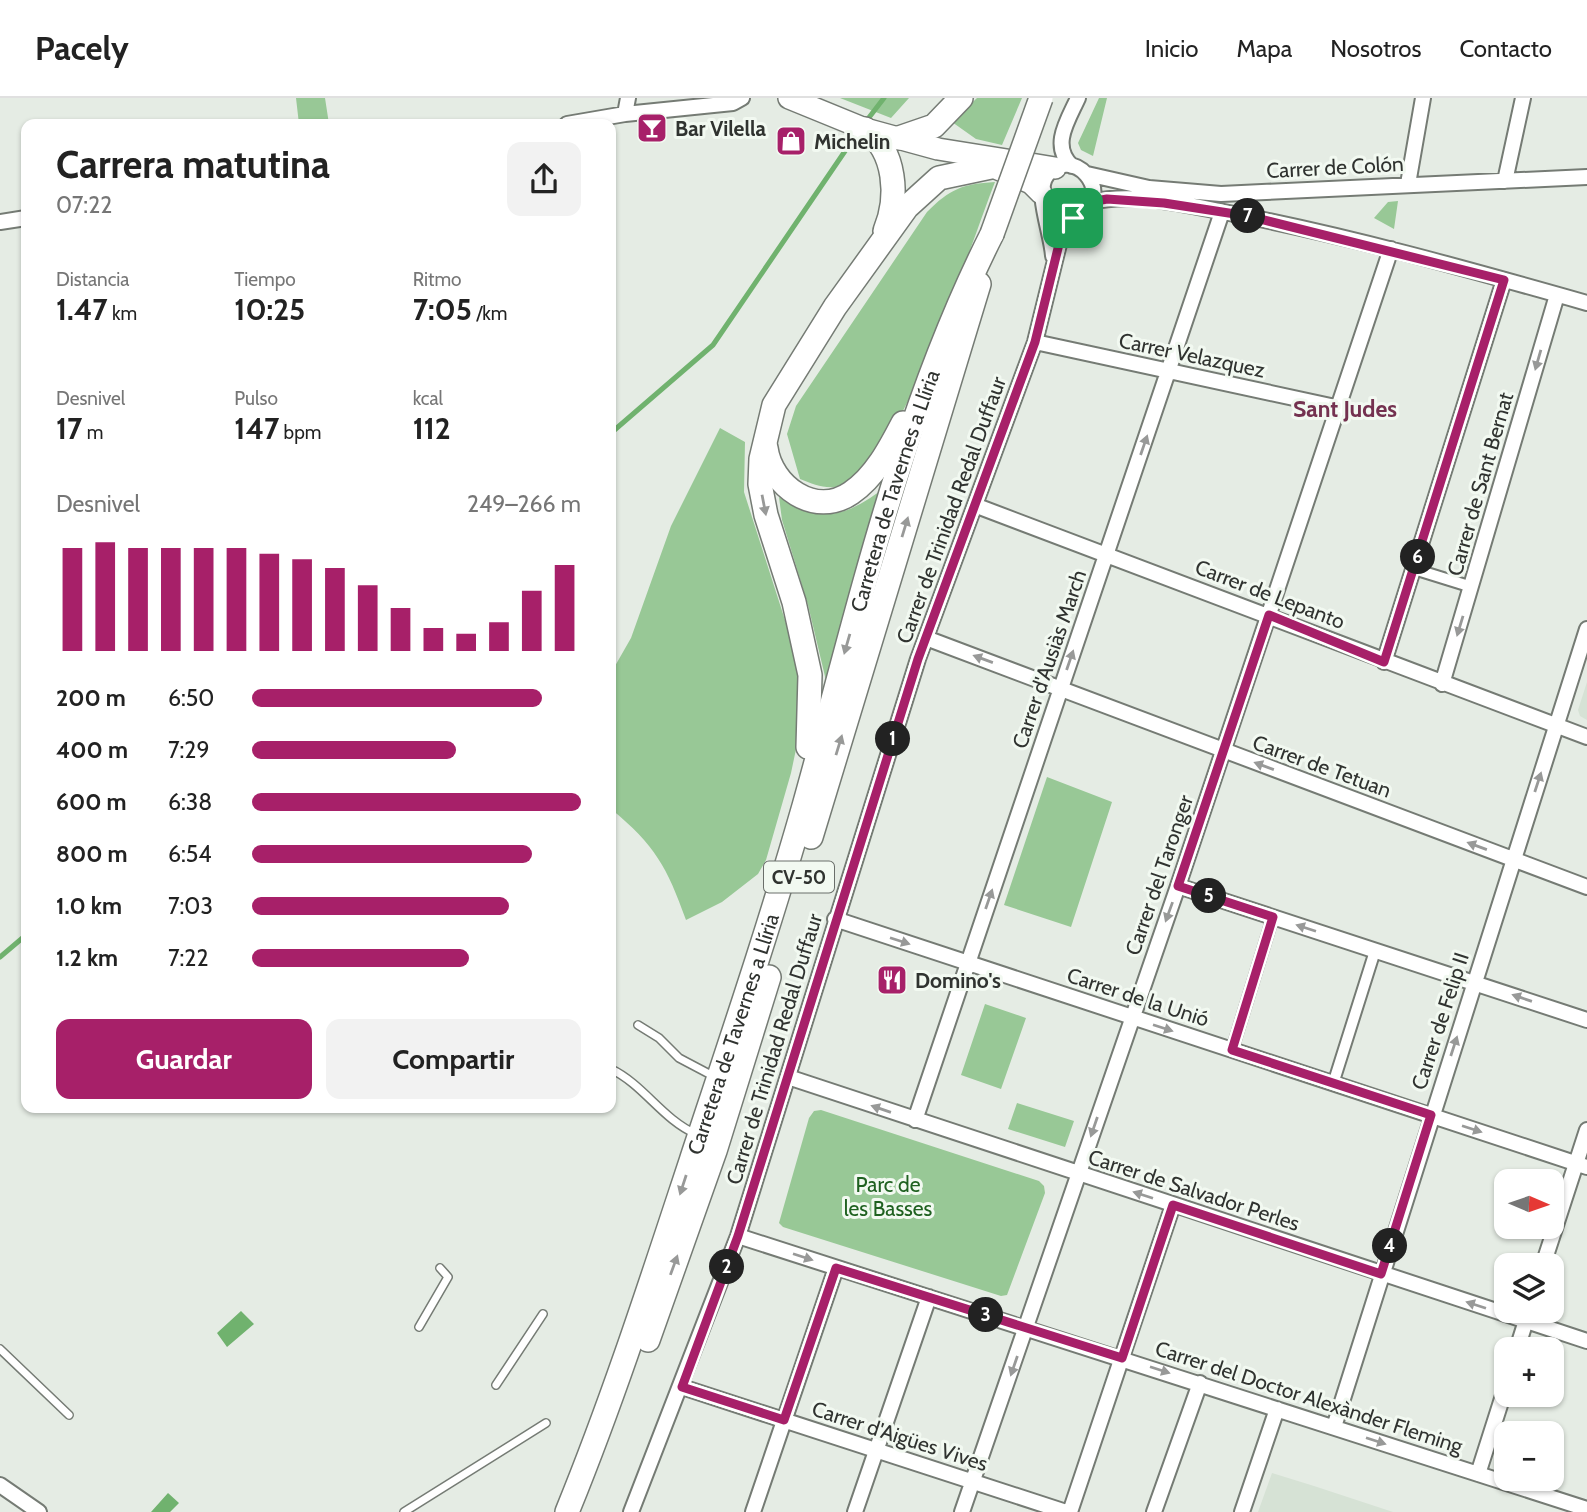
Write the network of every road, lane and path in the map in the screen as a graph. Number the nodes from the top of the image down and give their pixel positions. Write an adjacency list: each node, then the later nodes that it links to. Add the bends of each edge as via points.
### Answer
1 (628, 98): 9 (street)
2 (742, 98): 9 (street, via 715,106)
3 (789, 98): 11 (main road)
4 (961, 98): 11 (main road, via 934,125)
5 (1041, 98): 25 (main road, Carretera de Tavernes a Llíria / CV-50, bridge)
6 (1078, 98): 14 (street, via 1060,145)
7 (1423, 98): 18 (street)
8 (1523, 98): 17 (street)
9 (625, 114): 10 (street)
10 (596, 119)
11 (882, 135): 12 (main road); 27 (main road, via 892,201 886,229)
12 (952, 152): 13 (main road); 14 (main road)
13 (991, 167): 19 (main road, via 1031,183); 27 (main road, via 948,175 928,185)
14 (1063, 167): 15 (street); 19 (street, via 1043,181)
15 (1087, 174): 18 (street, Carrer de Colón, via 1149,188 1211,194); 20 (street, via 1094,190)
16 (1587, 177): 17 (street, Carrer de Colón)
17 (1505, 181): 18 (street, Carrer de Colón)
18 (1408, 184)
19 (1042, 198): 22 (street, via 1056,215); 28 (street, Carrer de Trinidad Redal Duffaur, via 1051,232)
20 (1091, 202): 21 (street, via 1142,201); 22 (street)
21 (1222, 212): 26 (street); 34 (street, Carrer d'Ausiàs March)
22 (1073, 218): 28 (street, Carrer de Trinidad Redal Duffaur, via 1062,232)
23 (21, 219): 24 (street)
24 (0, 222)
25 (992, 234): 33 (main road, Carretera de Tavernes a Llíria / CV-50, via 962,292); 105 (main road, Carretera de Tavernes a Llíria / CV-50, one-way to 25, via 715,1151)
26 (1391, 249): 29 (street); 35 (street, Carrer del Taronger)
27 (872, 254): 36 (main road, via 787,379)
28 (1053, 277): 32 (street, Carrer de Trinidad Redal Duffaur)
29 (1504, 280): 30 (street); 39 (street)
30 (1557, 295): 31 (street); 40 (street, Carrer de Sant Bernat, one-way to 40)
31 (1587, 303)
32 (1035, 342): 34 (street, Carrer Velazquez); 37 (street, Carrer de Trinidad Redal Duffaur)
33 (936, 362): 36 (main road, via 889,450 850,495 830,500 796,495 773,471); 61 (main road, Carretera de Tavernes a Llíria / CV-50, one-way to 61, via 868,570 774,913)
34 (1169, 373): 35 (street, Carrer Velazquez); 38 (street, Carrer d'Ausiàs March, one-way to 34)
35 (1340, 408): 41 (street, Carrer del Taronger)
36 (765, 437): 61 (main road, one-way to 61, via 760,484 810,675 811,718 802,779 745,982)
37 (977, 506): 38 (street, Carrer de Lepanto); 43 (street, Carrer de Trinidad Redal Duffaur)
38 (1107, 554): 41 (street, Carrer de Lepanto); 46 (street, Carrer d'Ausiàs March, one-way to 38)
39 (1414, 569): 40 (street); 44 (street)
40 (1472, 587): 45 (street, Carrer de Sant Bernat, one-way to 45)
41 (1269, 615): 44 (street, Carrer de Lepanto); 49 (street, Carrer del Taronger)
42 (1587, 629): 47 (street, Carrer de Felip II)
43 (926, 638): 46 (street, Carrer de Tetuan, one-way to 43); 54 (street, Carrer de Trinidad Redal Duffaur)
44 (1384, 662): 45 (street, Carrer de Lepanto)
45 (1442, 684): 47 (street, Carrer de Lepanto)
46 (1060, 688): 49 (street, Carrer de Tetuan); 56 (street, Carrer d'Ausiàs March, one-way to 46)
47 (1556, 725): 48 (street, Carrer de Lepanto); 50 (street, Carrer de Felip II, one-way to 47)
48 (1587, 737)
49 (1223, 751): 50 (street, Carrer de Tetuan, one-way to 49); 51 (street, Carrer del Taronger)
50 (1513, 859): 52 (street, Carrer de Tetuan); 57 (street, Carrer de Felip II)
51 (1178, 886): 53 (street); 58 (street, Carrer del Taronger, one-way to 58)
52 (1587, 887)
53 (1273, 917): 55 (street, one-way to 53); 62 (street)
54 (835, 919): 56 (street, Carrer de la Unió, one-way to 56); 64 (street, Carrer de Trinidad Redal Duffaur)
55 (1375, 951): 57 (street); 66 (street)
56 (967, 963): 58 (street, Carrer de la Unió); 68 (street, Carrer d'Ausiàs March)
57 (1474, 982): 59 (street, one-way to 57); 67 (street, Carrer de Felip II, one-way to 57)
58 (1131, 1017): 62 (street, Carrer de la Unió, one-way to 62); 72 (street, Carrer del Taronger, one-way to 72)
59 (1587, 1020)
60 (638, 1025): 65 (lane, via 679,1058)
61 (737, 1028): 65 (main road, Carretera de Tavernes a Llíria / CV-50)
62 (1232, 1050): 66 (street, Carrer de la Unió)
63 (616, 1072): 70 (lane, via 682,1128)
64 (788, 1077): 68 (street, Carrer de Salvador Perles, one-way to 64); 74 (street, Carrer de Trinidad Redal Duffaur)
65 (719, 1079): 70 (main road, Carretera de Tavernes a Llíria / CV-50)
66 (1334, 1084): 67 (street, Carrer de la Unió)
67 (1431, 1115): 71 (street, Carrer de la Unió, one-way to 71); 78 (street, Carrer de Felip II)
68 (915, 1121): 72 (street, Carrer de Salvador Perles)
69 (1587, 1130): 71 (street)
70 (699, 1136): 104 (main road, Carretera de Tavernes a Llíria / CV-50, one-way to 104, via 614,1392)
71 (1582, 1165): 75 (street)
72 (1078, 1174): 73 (street, Carrer de Salvador Perles, one-way to 72); 84 (street, Carrer del Taronger)
73 (1173, 1205): 78 (street, Carrer de Salvador Perles); 87 (street)
74 (738, 1236): 77 (street, Carrer del Doctor Alexànder Fleming, one-way to 77); 90 (street, Carrer de Trinidad Redal Duffaur)
75 (1549, 1253)
76 (440, 1268): 83 (lane, via 448,1277)
77 (836, 1268): 79 (street, Carrer del Doctor Alexànder Fleming); 94 (street)
78 (1381, 1274): 80 (street, Carrer de Salvador Perles, one-way to 78); 96 (street, Carrer de Felip II)
79 (929, 1297): 84 (street, Carrer del Doctor Alexànder Fleming); 97 (street)
80 (1494, 1307)
81 (543, 1314): 89 (lane)
82 (1544, 1323): 85 (street, Carrer de Salvador Perles)
83 (419, 1327)
84 (1027, 1328): 87 (street, Carrer del Doctor Alexànder Fleming); 99 (street, Carrer del Taronger, one-way to 99)
85 (1587, 1341)
86 (0, 1349): 93 (lane)
87 (1122, 1358): 88 (street, Carrer del Doctor Alexànder Fleming, one-way to 88); 110 (street)
88 (1200, 1383): 92 (street, Carrer del Doctor Alexànder Fleming); 111 (street)
89 (496, 1385)
90 (682, 1387): 94 (street, Carrer d'Aigües Vives); 106 (street, Carrer de Trinidad Redal Duffaur)
91 (1499, 1407): 98 (street)
92 (1277, 1409): 96 (street, Carrer del Doctor Alexànder Fleming); 112 (street)
93 (69, 1415)
94 (784, 1420): 97 (street, Carrer d'Aigües Vives); 107 (street)
95 (546, 1423): 103 (lane)
96 (1334, 1427): 98 (street, Carrer del Doctor Alexànder Fleming, one-way to 98)
97 (876, 1450): 99 (street, Carrer d'Aigües Vives); 108 (street)
98 (1478, 1474): 101 (street, Carrer del Doctor Alexànder Fleming)
99 (973, 1483): 109 (street, Carrer del Taronger); 110 (street, Carrer d'Aigües Vives)
100 (0, 1485): 102 (street)
101 (1587, 1509)
102 (39, 1512)
103 (404, 1512)
104 (567, 1512)
105 (580, 1512)
106 (631, 1512)
107 (753, 1512)
108 (855, 1512)
109 (962, 1512)
110 (1068, 1512)
111 (1154, 1512)
112 (1242, 1512)

